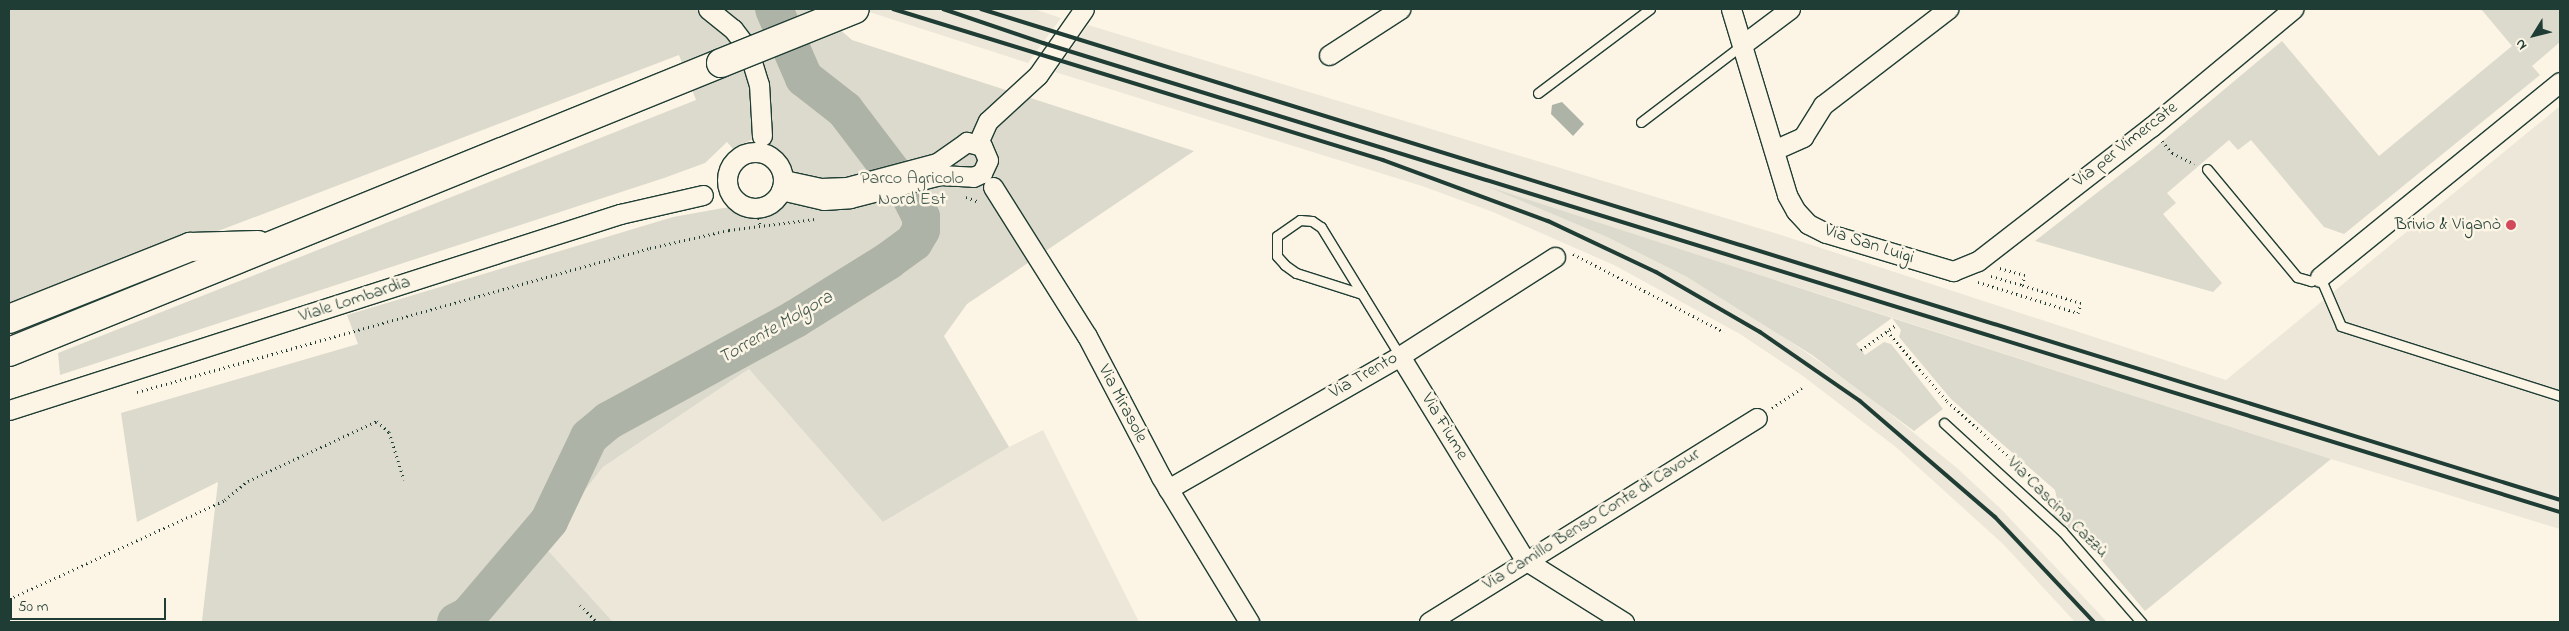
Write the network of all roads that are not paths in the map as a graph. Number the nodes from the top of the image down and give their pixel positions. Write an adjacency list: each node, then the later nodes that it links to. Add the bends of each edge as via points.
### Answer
1 (708, 9): 15 (street, via 734,29 751,56 759,84)
2 (855, 9): 27 (main road, bridge)
3 (1084, 9): 16 (street, via 1038,75 988,121)
4 (1400, 9): 11 (street)
5 (1650, 9): 13 (lane)
6 (1731, 9): 10 (street, Via San Luigi)
7 (1790, 9): 10 (street)
8 (1948, 9): 17 (street, via 1824,105 1803,137)
9 (2293, 9): 29 (street, Via per Vimercate, via 1982,268)
10 (1742, 45): 14 (lane); 17 (street, Via San Luigi)
11 (1329, 55)
12 (2560, 82): 30 (street)
13 (1538, 93)
14 (1641, 122)
15 (762, 136): 18 (street); 19 (street)
16 (978, 143): 20 (street, Via Mirasole, via 985,150); 21 (street, via 962,143)
17 (1774, 150): 29 (street, Via San Luigi, via 1787,195 1808,224 1826,233)
18 (751, 152): 19 (street); 23 (street, via 735,160)
19 (770, 156): 24 (street, via 782,170)
20 (983, 168): 21 (street); 39 (street, Via Mirasole, via 1087,336)
21 (938, 169): 24 (street, via 824,200)
22 (2208, 169): 30 (lane, via 2297,278 2312,281)
23 (727, 176): 25 (street, Viale Lombardia); 26 (street)
24 (782, 185): 26 (street, via 759,217)
25 (702, 195): 26 (street, Viale Lombardia); 36 (street, Viale Lombardia, via 620,214)
26 (734, 198)
27 (277, 244): 32 (main road, via 190,247); 33 (main road)
28 (1555, 257): 34 (street, Via Trento)
29 (1960, 275)
30 (2320, 277): 35 (lane, via 2341,326)
31 (1362, 294): 31 (lane, Via Fiume, via 1321,227 1312,221 1295,222 1277,236 1277,256 1284,265 1296,273); 34 (lane, Via Fiume)
32 (9, 318)
33 (9, 352)
34 (1400, 356): 39 (street, Via Trento); 40 (street, Via Fiume)
35 (2560, 396)
36 (9, 410)
37 (1756, 418): 40 (street, Via Camillo Benso Conte di Cavour)
38 (1944, 423): 44 (lane, Via Cascina Cazzù, via 2044,513)
39 (1168, 489): 41 (street, Via Mirasole)
40 (1525, 560): 42 (street, Via Camillo Benso Conte di Cavour); 43 (street)
41 (1248, 622)
42 (1429, 622)
43 (1624, 622)
44 (2141, 622)

